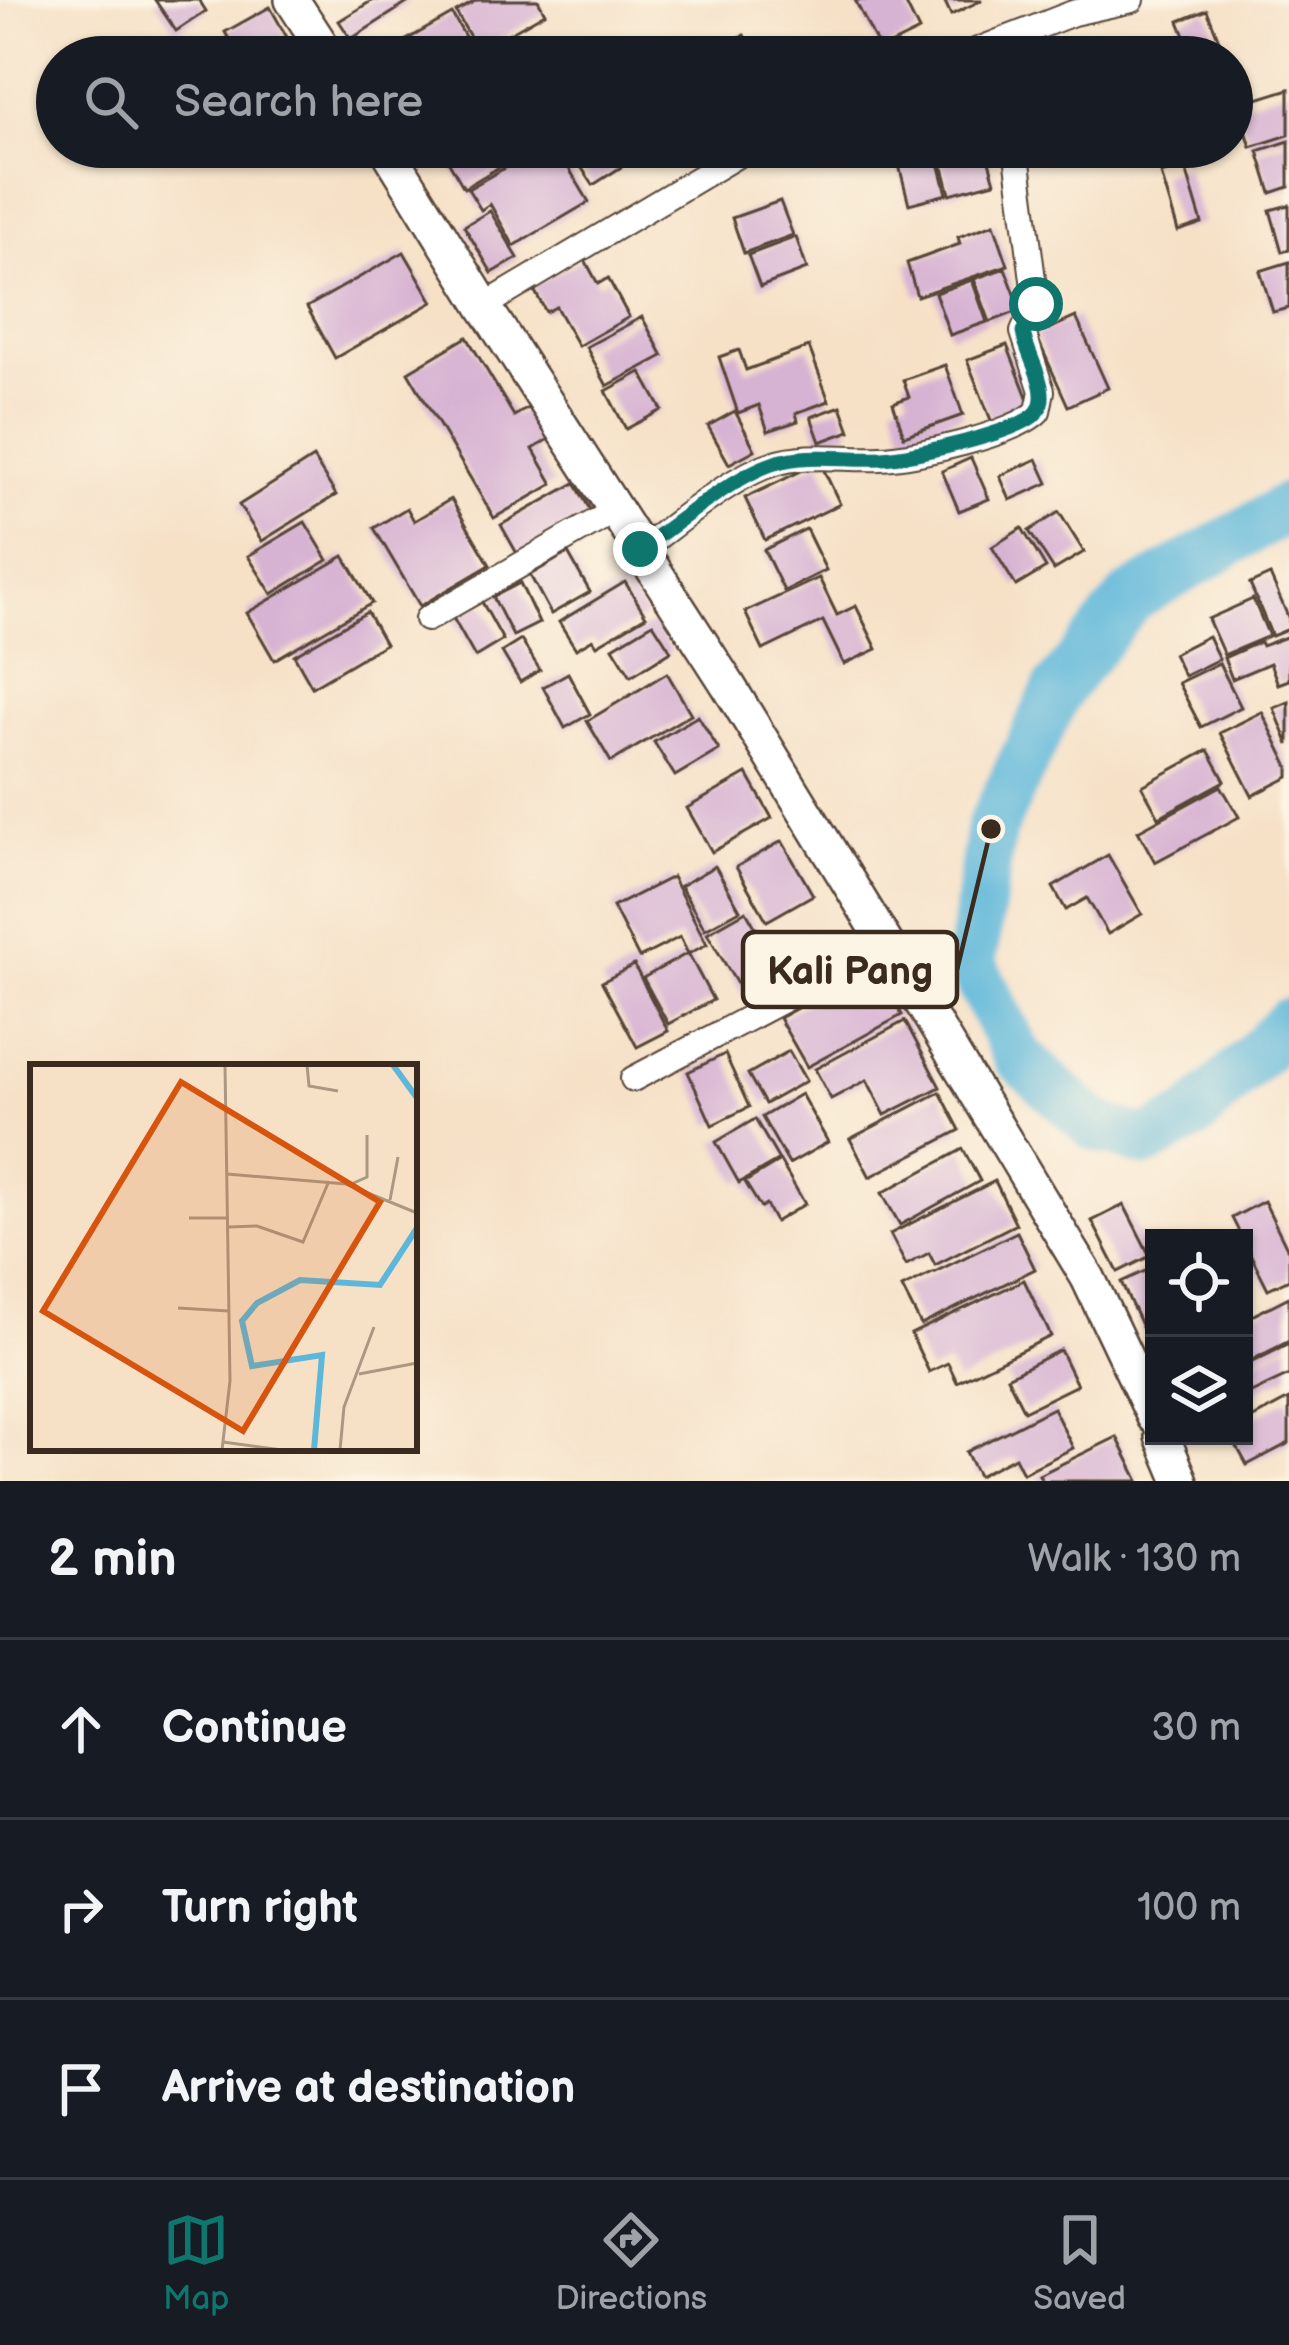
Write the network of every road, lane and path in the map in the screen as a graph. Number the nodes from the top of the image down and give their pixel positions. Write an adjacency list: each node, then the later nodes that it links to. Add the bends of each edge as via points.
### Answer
1 (292, 0): 4 (street)
2 (1132, 0): 3 (street)
3 (1094, 4): 5 (street)
4 (315, 36)
5 (1021, 36)
6 (399, 168): 9 (street)
7 (716, 168): 9 (street)
8 (1019, 168): 11 (street, via 1036,304 1023,332 1042,391 1038,411 947,447 771,464)
9 (484, 306): 10 (street)
10 (614, 511): 11 (street); 12 (street)
11 (640, 549): 13 (street)
12 (427, 619)
13 (887, 945): 14 (street); 15 (street, via 1088,1278)
14 (633, 1079)
15 (1145, 1398)
16 (1166, 1445): 17 (street)
17 (1181, 1481)

